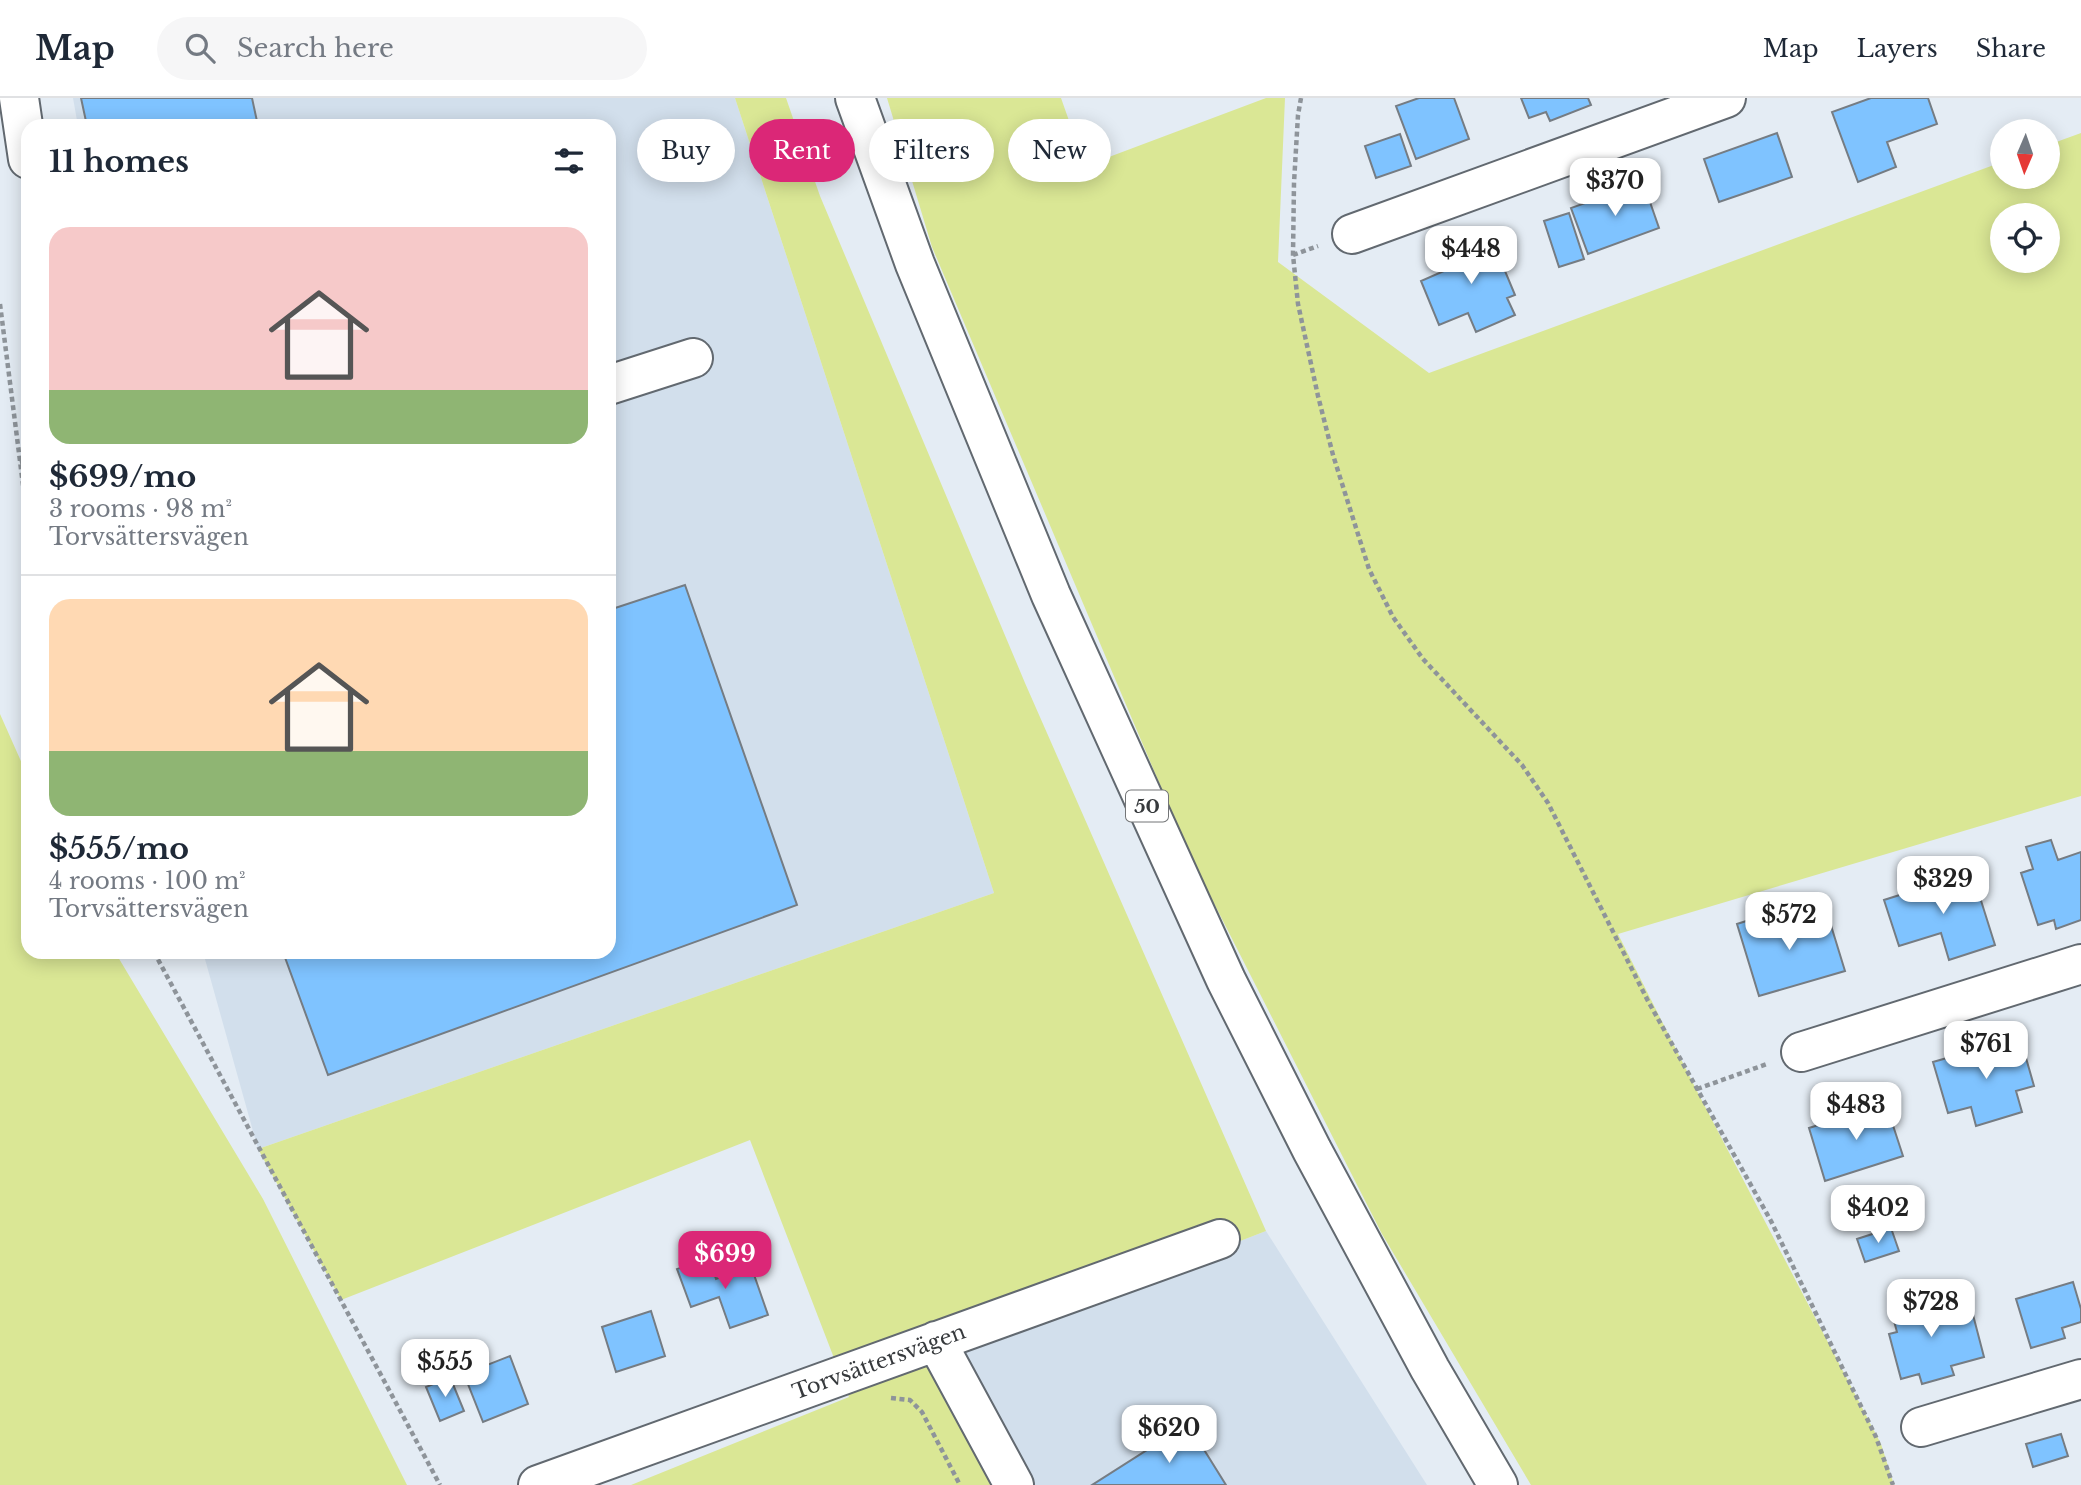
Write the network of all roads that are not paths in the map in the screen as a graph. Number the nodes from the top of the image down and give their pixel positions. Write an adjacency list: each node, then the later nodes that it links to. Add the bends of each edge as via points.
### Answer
1 (19, 98): 5 (main road)
2 (831, 98): 17 (main road, 50, via 894,272 1027,602 1203,986 1290,1160)
3 (855, 98): 18 (main road, 50, via 915,264 1051,595 1220,967 1430,1369)
4 (1726, 98): 6 (main road)
5 (22, 119)
6 (1352, 234)
7 (693, 358): 8 (main road)
8 (616, 382)
9 (2081, 964): 10 (main road)
10 (1801, 1052)
11 (1220, 1239): 12 (main road, Torvsättersvägen)
12 (936, 1341): 15 (main road, Torvsättersvägen); 16 (main road)
13 (2081, 1379): 14 (main road)
14 (1921, 1427)
15 (538, 1485)
16 (1014, 1485)
17 (1468, 1485)
18 (1498, 1485)

